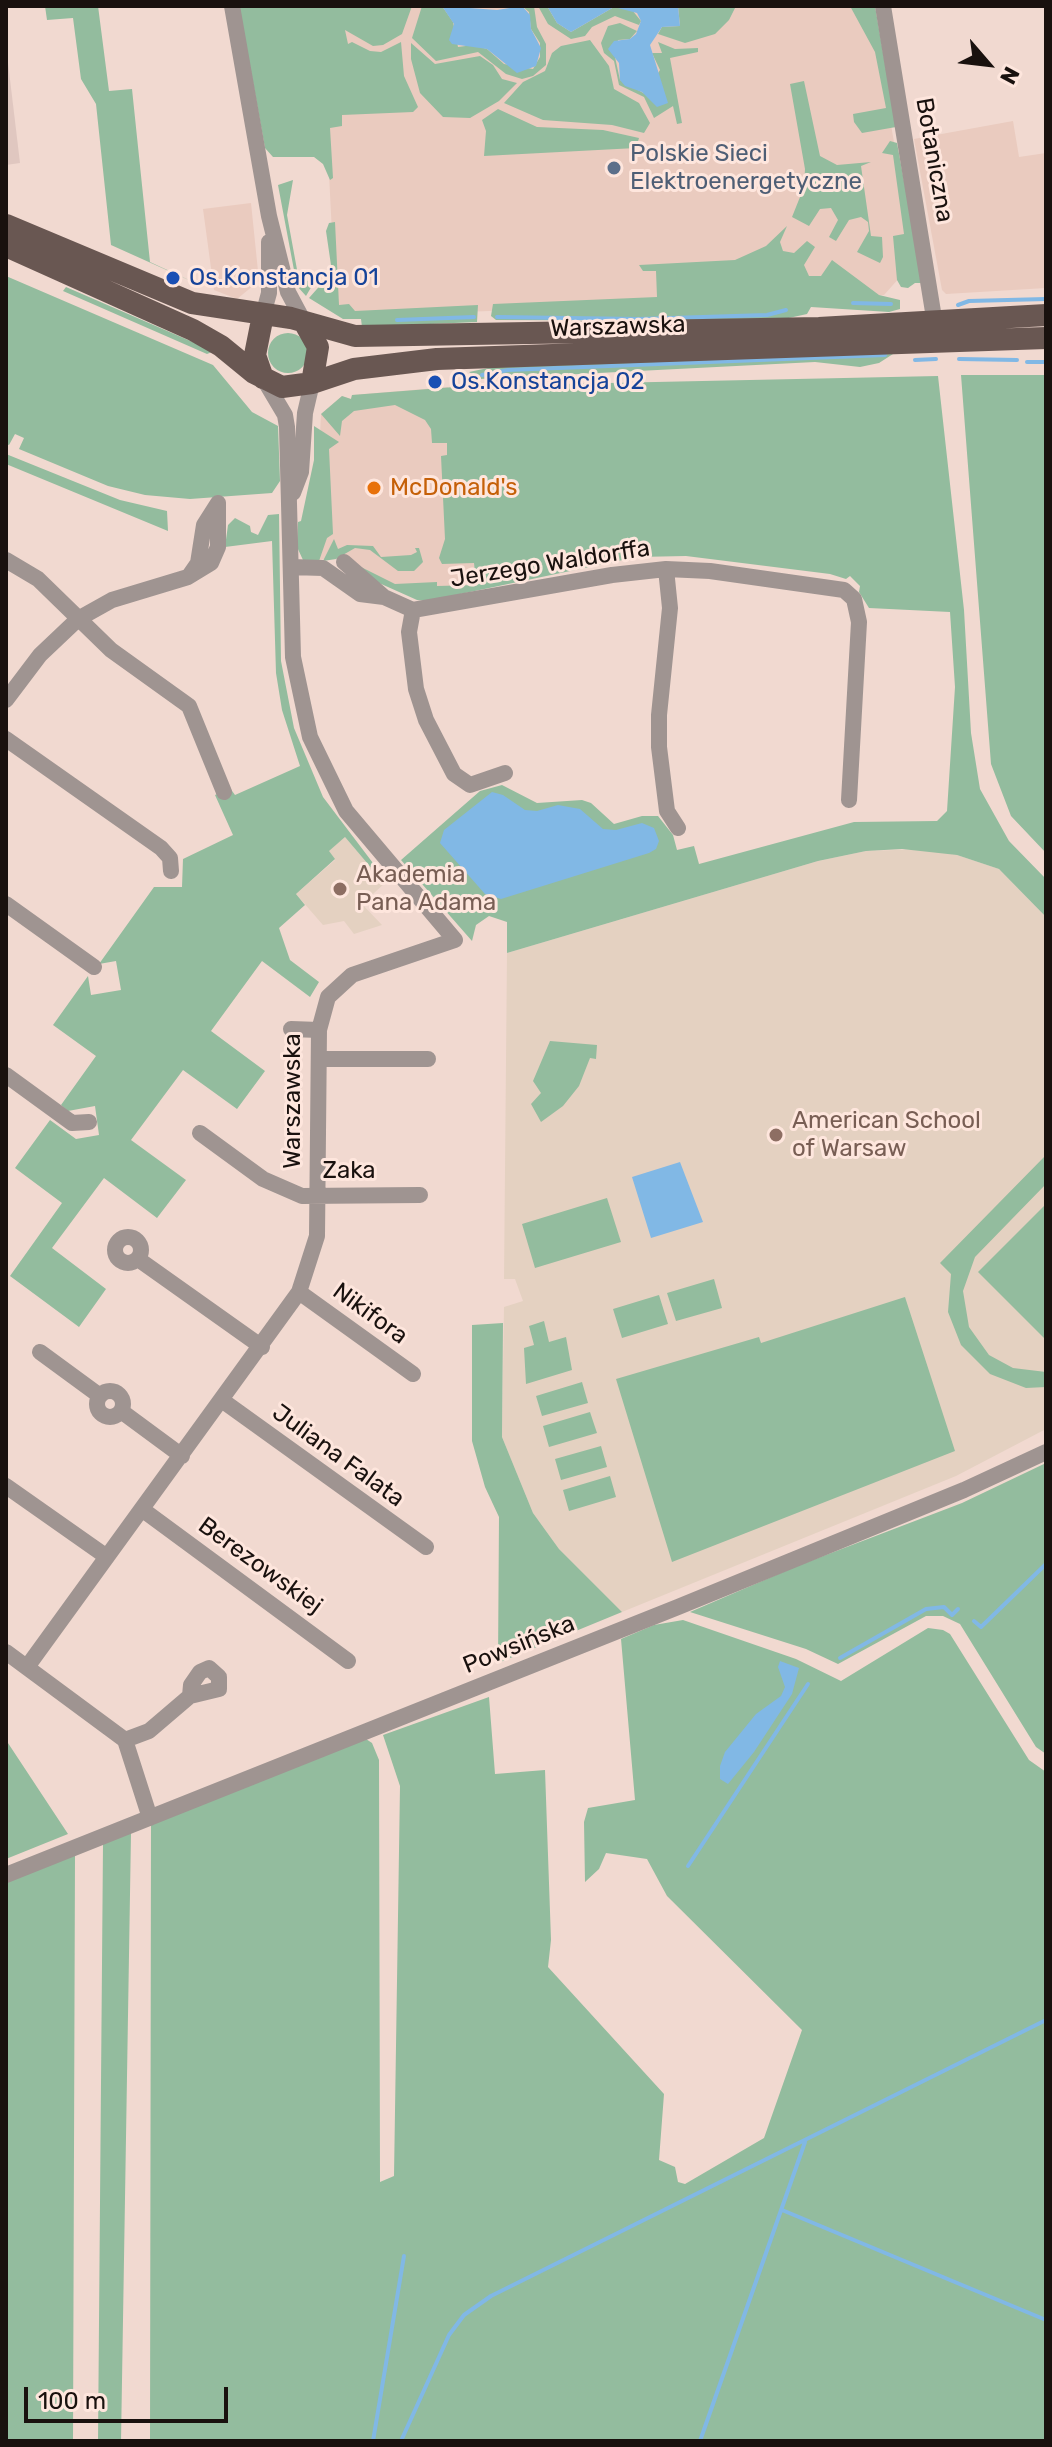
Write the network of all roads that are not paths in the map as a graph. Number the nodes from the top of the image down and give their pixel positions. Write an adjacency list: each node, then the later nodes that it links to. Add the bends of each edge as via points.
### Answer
1 (232, 6): 3 (street)
2 (883, 6): 9 (street, Botaniczna)
3 (269, 216): 6 (street); 8 (street, via 288,292)
4 (6, 225): 6 (main road, via 173,297)
5 (6, 246): 11 (main road, Warszawska, via 193,330)
6 (263, 315): 8 (main road); 11 (main road, via 255,355)
7 (1046, 315): 9 (main road, Warszawska)
8 (304, 322): 9 (main road, Warszawska, via 374,337); 12 (main road, via 318,347)
9 (935, 324)
10 (1046, 338): 12 (main road, Warszawska, via 437,359 354,369)
11 (263, 378): 12 (main road, via 282,387); 13 (street, Warszawska, via 285,415)
12 (312, 383): 13 (street, Warszawska, via 304,414 301,472)
13 (291, 498): 16 (street, Warszawska)
14 (6, 560): 21 (street, via 38,579)
15 (344, 562): 19 (street)
16 (291, 567): 19 (street, via 323,568 360,594); 32 (street, Warszawska, via 296,680 317,754 346,811 455,940 345,979 328,997)
17 (666, 569): 20 (street, Jerzego Waldorffa); 26 (street, Jerzego Waldorffa, via 753,576 850,593 858,611); 27 (street, via 670,608 659,747 667,811)
18 (188, 577): 21 (street, via 112,600)
19 (384, 597): 20 (street)
20 (413, 610): 24 (street, via 409,632 416,689 454,774 470,785)
21 (78, 619): 22 (street, via 40,655); 25 (street, via 111,650 189,706)
22 (6, 700)
23 (6, 739): 28 (street, via 161,848 170,858)
24 (505, 773)
25 (224, 792)
26 (849, 800)
27 (678, 828)
28 (171, 871)
29 (6, 904): 30 (street)
30 (94, 967)
31 (291, 1029): 32 (street)
32 (319, 1030): 33 (street, Warszawska)
33 (319, 1059): 34 (street); 38 (street, Warszawska)
34 (428, 1059)
35 (6, 1075): 36 (street, via 72,1123)
36 (89, 1122)
37 (200, 1133): 38 (street, Zaka, via 263,1179 302,1196)
38 (319, 1195): 39 (street, Zaka); 41 (street, Warszawska, via 316,1245)
39 (420, 1195)
40 (138, 1259): 42 (street)
41 (299, 1292): 42 (street, Warszawska); 44 (street, Nikifora)
42 (262, 1347): 45 (street, Warszawska)
43 (40, 1352): 47 (street, via 100,1396 111,1391 120,1395 121,1411)
44 (413, 1374)
45 (223, 1401): 47 (street, Warszawska); 50 (street, Juliana Falata)
46 (1046, 1452): 57 (street, Powsińska, via 964,1490)
47 (182, 1456): 49 (street, Warszawska)
48 (6, 1486): 51 (street)
49 (143, 1510): 51 (street, Warszawska); 53 (street, Berezowskiej)
50 (426, 1547)
51 (107, 1557): 54 (street, Warszawska)
52 (6, 1652): 54 (street)
53 (348, 1661)
54 (27, 1667): 56 (street)
55 (190, 1696): 56 (street, via 149,1731)
56 (125, 1740): 57 (street)
57 (150, 1818): 58 (street, Powsińska)
58 (6, 1875)

